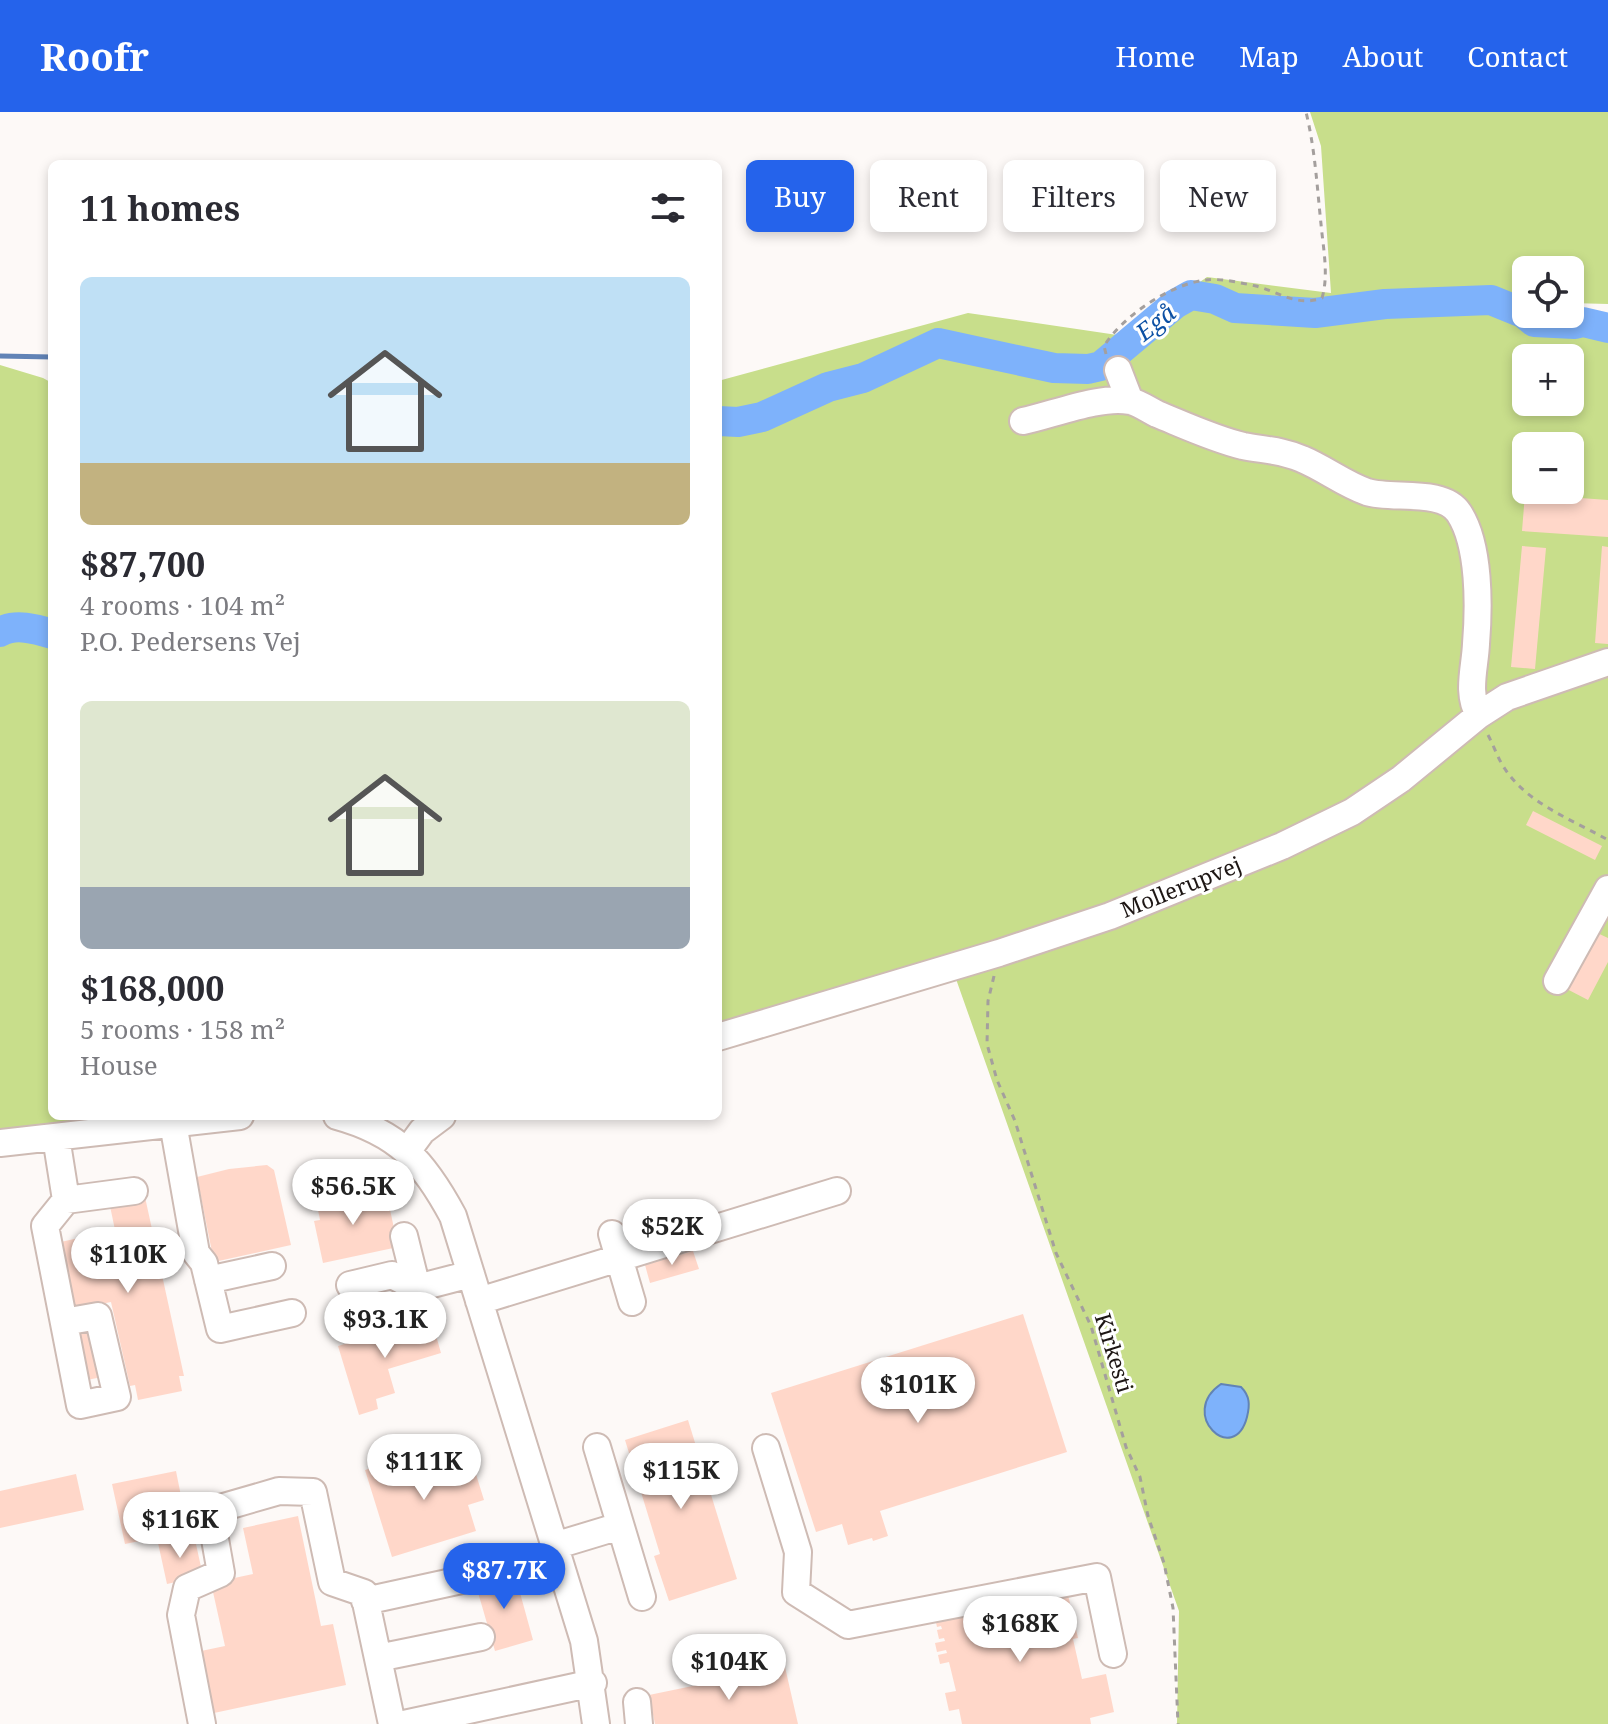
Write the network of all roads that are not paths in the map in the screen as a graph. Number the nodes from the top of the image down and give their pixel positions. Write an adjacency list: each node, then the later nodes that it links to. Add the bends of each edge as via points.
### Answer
1 (1111, 361): 2 (street)
2 (1130, 401): 3 (street, via 1107,400); 5 (street, via 1243,446 1300,458 1365,491 1433,498 1458,511 1476,578 1472,699)
3 (1023, 421)
4 (1608, 662): 5 (street, Mollerupvej, via 1507,697)
5 (1479, 715): 8 (street, Mollerupvej, via 1352,812 1282,846 1110,916)
6 (1608, 889): 7 (street)
7 (1557, 981)
8 (722, 1036)
9 (202, 1120): 12 (street)
10 (348, 1120): 15 (street)
11 (437, 1120): 15 (street)
12 (173, 1123): 13 (street); 23 (street, via 196,1253)
13 (56, 1137): 14 (street); 18 (street)
14 (0, 1143)
15 (408, 1150): 22 (street, via 453,1216)
16 (134, 1191): 18 (street)
17 (837, 1191): 20 (street)
18 (66, 1200): 29 (street, via 45,1226)
19 (404, 1236): 25 (street)
20 (616, 1246): 26 (street); 27 (street)
21 (272, 1266): 23 (street)
22 (471, 1274): 25 (street); 26 (street)
23 (208, 1280): 28 (street, via 220,1329)
24 (350, 1285): 25 (street, via 392,1275)
25 (417, 1288)
26 (479, 1301): 33 (street)
27 (632, 1302)
28 (292, 1313)
29 (64, 1322)
30 (597, 1447): 32 (street)
31 (766, 1448): 38 (street, via 798,1552 796,1592 848,1625 1097,1577)
32 (620, 1526): 33 (street); 35 (street)
33 (554, 1546): 40 (street)
34 (466, 1579): 36 (street)
35 (642, 1597)
36 (365, 1601): 39 (street); 41 (street, via 364,1593 332,1582 313,1492 279,1491 210,1511 221,1573 187,1588 181,1615)
37 (481, 1637): 39 (street)
38 (1113, 1654)
39 (378, 1658): 42 (street)
40 (593, 1683): 43 (street); 44 (street)
41 (202, 1724)
42 (392, 1724)
43 (404, 1724)
44 (596, 1724)

